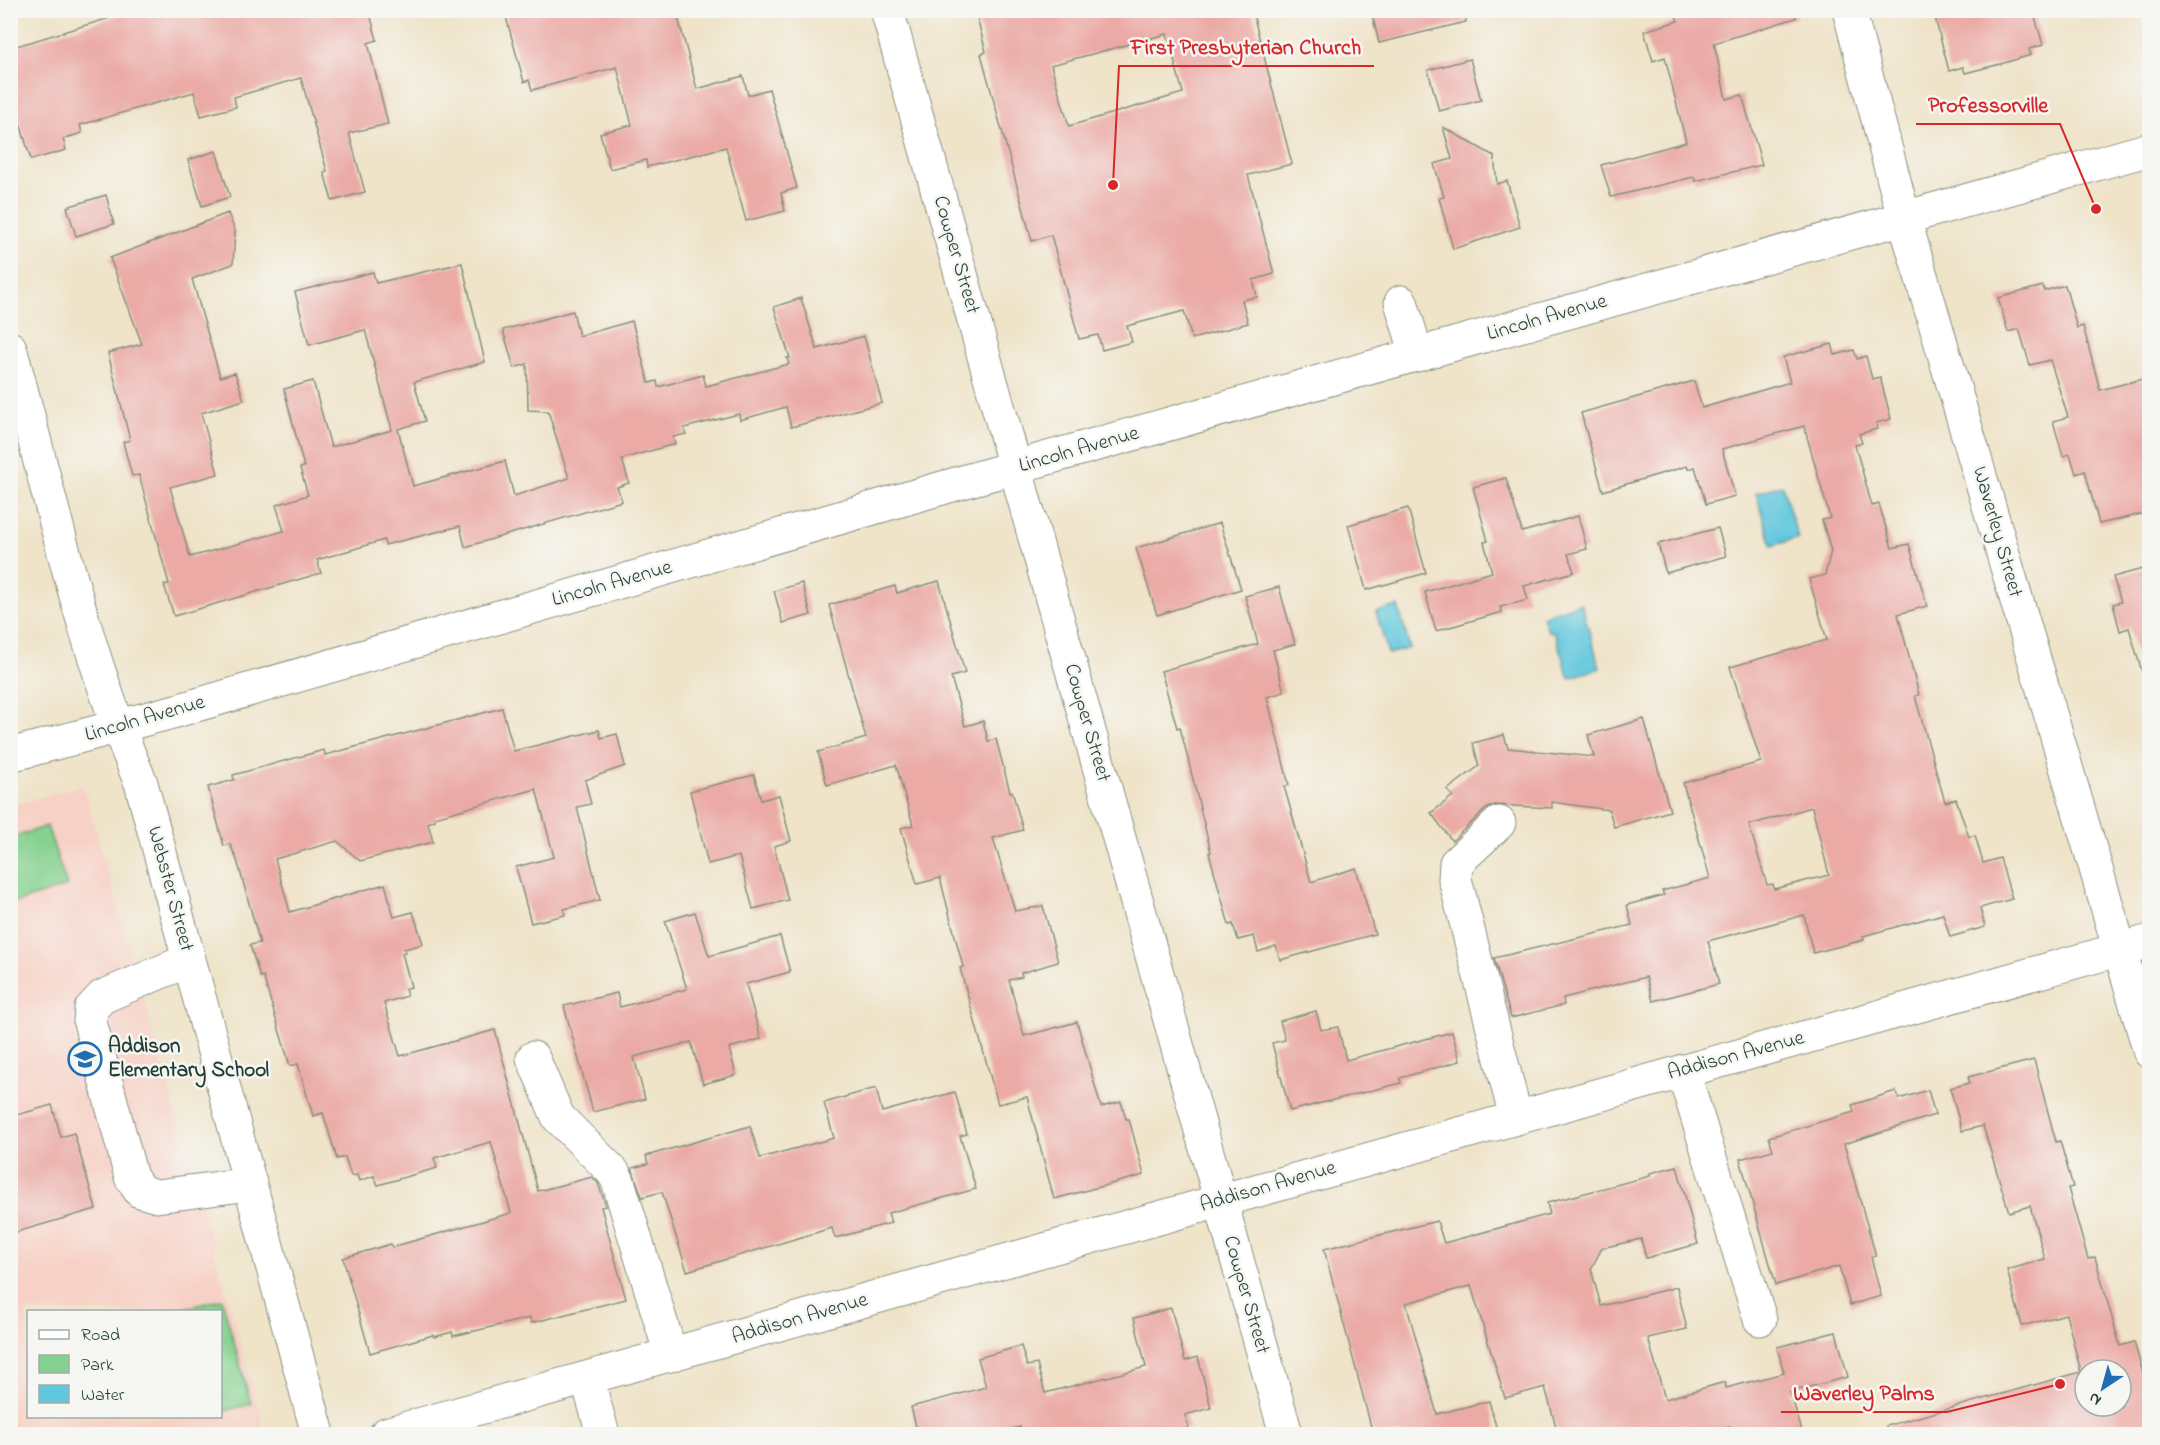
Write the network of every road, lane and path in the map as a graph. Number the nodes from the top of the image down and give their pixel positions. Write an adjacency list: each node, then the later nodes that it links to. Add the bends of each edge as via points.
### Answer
1 (887, 10): 8 (street, Cowper Street)
2 (1849, 10): 4 (street, Waverley Street)
3 (2150, 149): 4 (street, Lincoln Avenue)
4 (1904, 218): 7 (street, Lincoln Avenue); 12 (street, Waverley Street)
5 (1401, 302): 7 (street)
6 (10, 348): 9 (street, Webster Street, via 98,670)
7 (1417, 355): 8 (street, Lincoln Avenue)
8 (1016, 468): 9 (street, Lincoln Avenue); 19 (street, Cowper Street)
9 (117, 726): 10 (street, Lincoln Avenue); 13 (street, Webster Street, via 141,783)
10 (10, 755)
11 (1499, 823): 17 (street, via 1456,863 1455,879)
12 (2135, 946): 14 (street, Waverley Street); 16 (street, Addison Avenue)
13 (189, 960): 18 (street, Webster Street); 18 (street, via 102,997 91,1009 90,1022 131,1177 140,1191 157,1196)
14 (2150, 1052)
15 (533, 1059): 21 (street, via 558,1117 618,1181)
16 (1683, 1071): 17 (street, Addison Avenue); 20 (street)
17 (1515, 1118): 19 (street, Addison Avenue)
18 (250, 1185): 23 (street, Webster Street)
19 (1219, 1201): 21 (street, Addison Avenue); 26 (street, Cowper Street)
20 (1760, 1319)
21 (671, 1355): 22 (street, Addison Avenue)
22 (587, 1378): 24 (street, Addison Avenue); 25 (street)
23 (318, 1434)
24 (386, 1434)
25 (603, 1434)
26 (1286, 1434)

